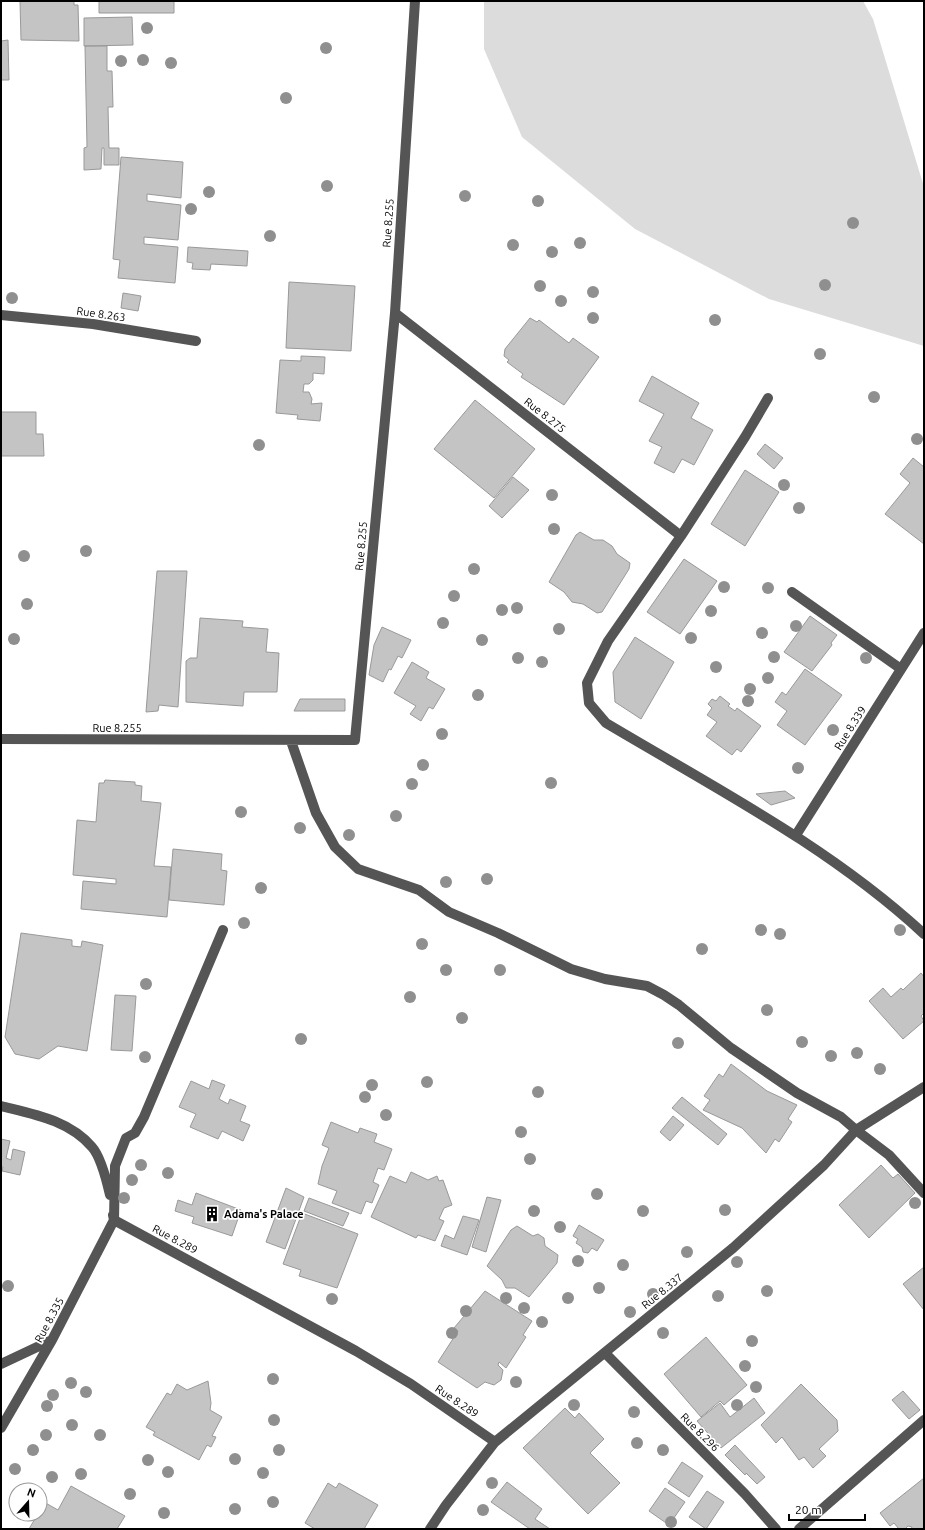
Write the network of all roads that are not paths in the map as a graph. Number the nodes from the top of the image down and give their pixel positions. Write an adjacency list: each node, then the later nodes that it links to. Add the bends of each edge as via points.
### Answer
1 (415, 1): 2 (street, Rue 8.255)
2 (395, 313): 6 (street, Rue 8.275); 11 (street, Rue 8.255, via 355,740)
3 (1, 315): 4 (street, Rue 8.263, via 93,324)
4 (196, 341)
5 (768, 398): 6 (street)
6 (681, 536): 12 (street, via 608,641 587,683 589,703 606,723)
7 (792, 592): 9 (street)
8 (924, 633): 9 (street, Rue 8.339)
9 (901, 669): 12 (street, Rue 8.339)
10 (1, 739): 11 (street, Rue 8.255)
11 (290, 741): 17 (street, via 316,813 335,846 358,869 419,890 449,912 571,969 605,979 647,986 679,1005 731,1048 797,1093 841,1117)
12 (796, 835): 14 (street, via 854,875)
13 (223, 930): 19 (street, via 144,1117 135,1132 126,1138 115,1166)
14 (924, 934)
15 (924, 1087): 17 (street, Rue 8.337)
16 (1, 1106): 19 (street, via 41,1115 74,1130 93,1147 107,1177)
17 (856, 1130): 18 (street, via 889,1155); 21 (street, Rue 8.337, via 824,1165 733,1248)
18 (924, 1193)
19 (114, 1220): 20 (street, Rue 8.335); 25 (street, Rue 8.289, via 356,1351 411,1384)
20 (52, 1340): 22 (street); 24 (street, Rue 8.335)
21 (604, 1353): 25 (street, Rue 8.337); 27 (street, Rue 8.296, via 745,1494)
22 (1, 1364)
23 (924, 1420): 28 (street)
24 (1, 1428)
25 (495, 1442): 26 (street, Rue 8.337)
26 (430, 1529)
27 (776, 1529)
28 (799, 1529)

